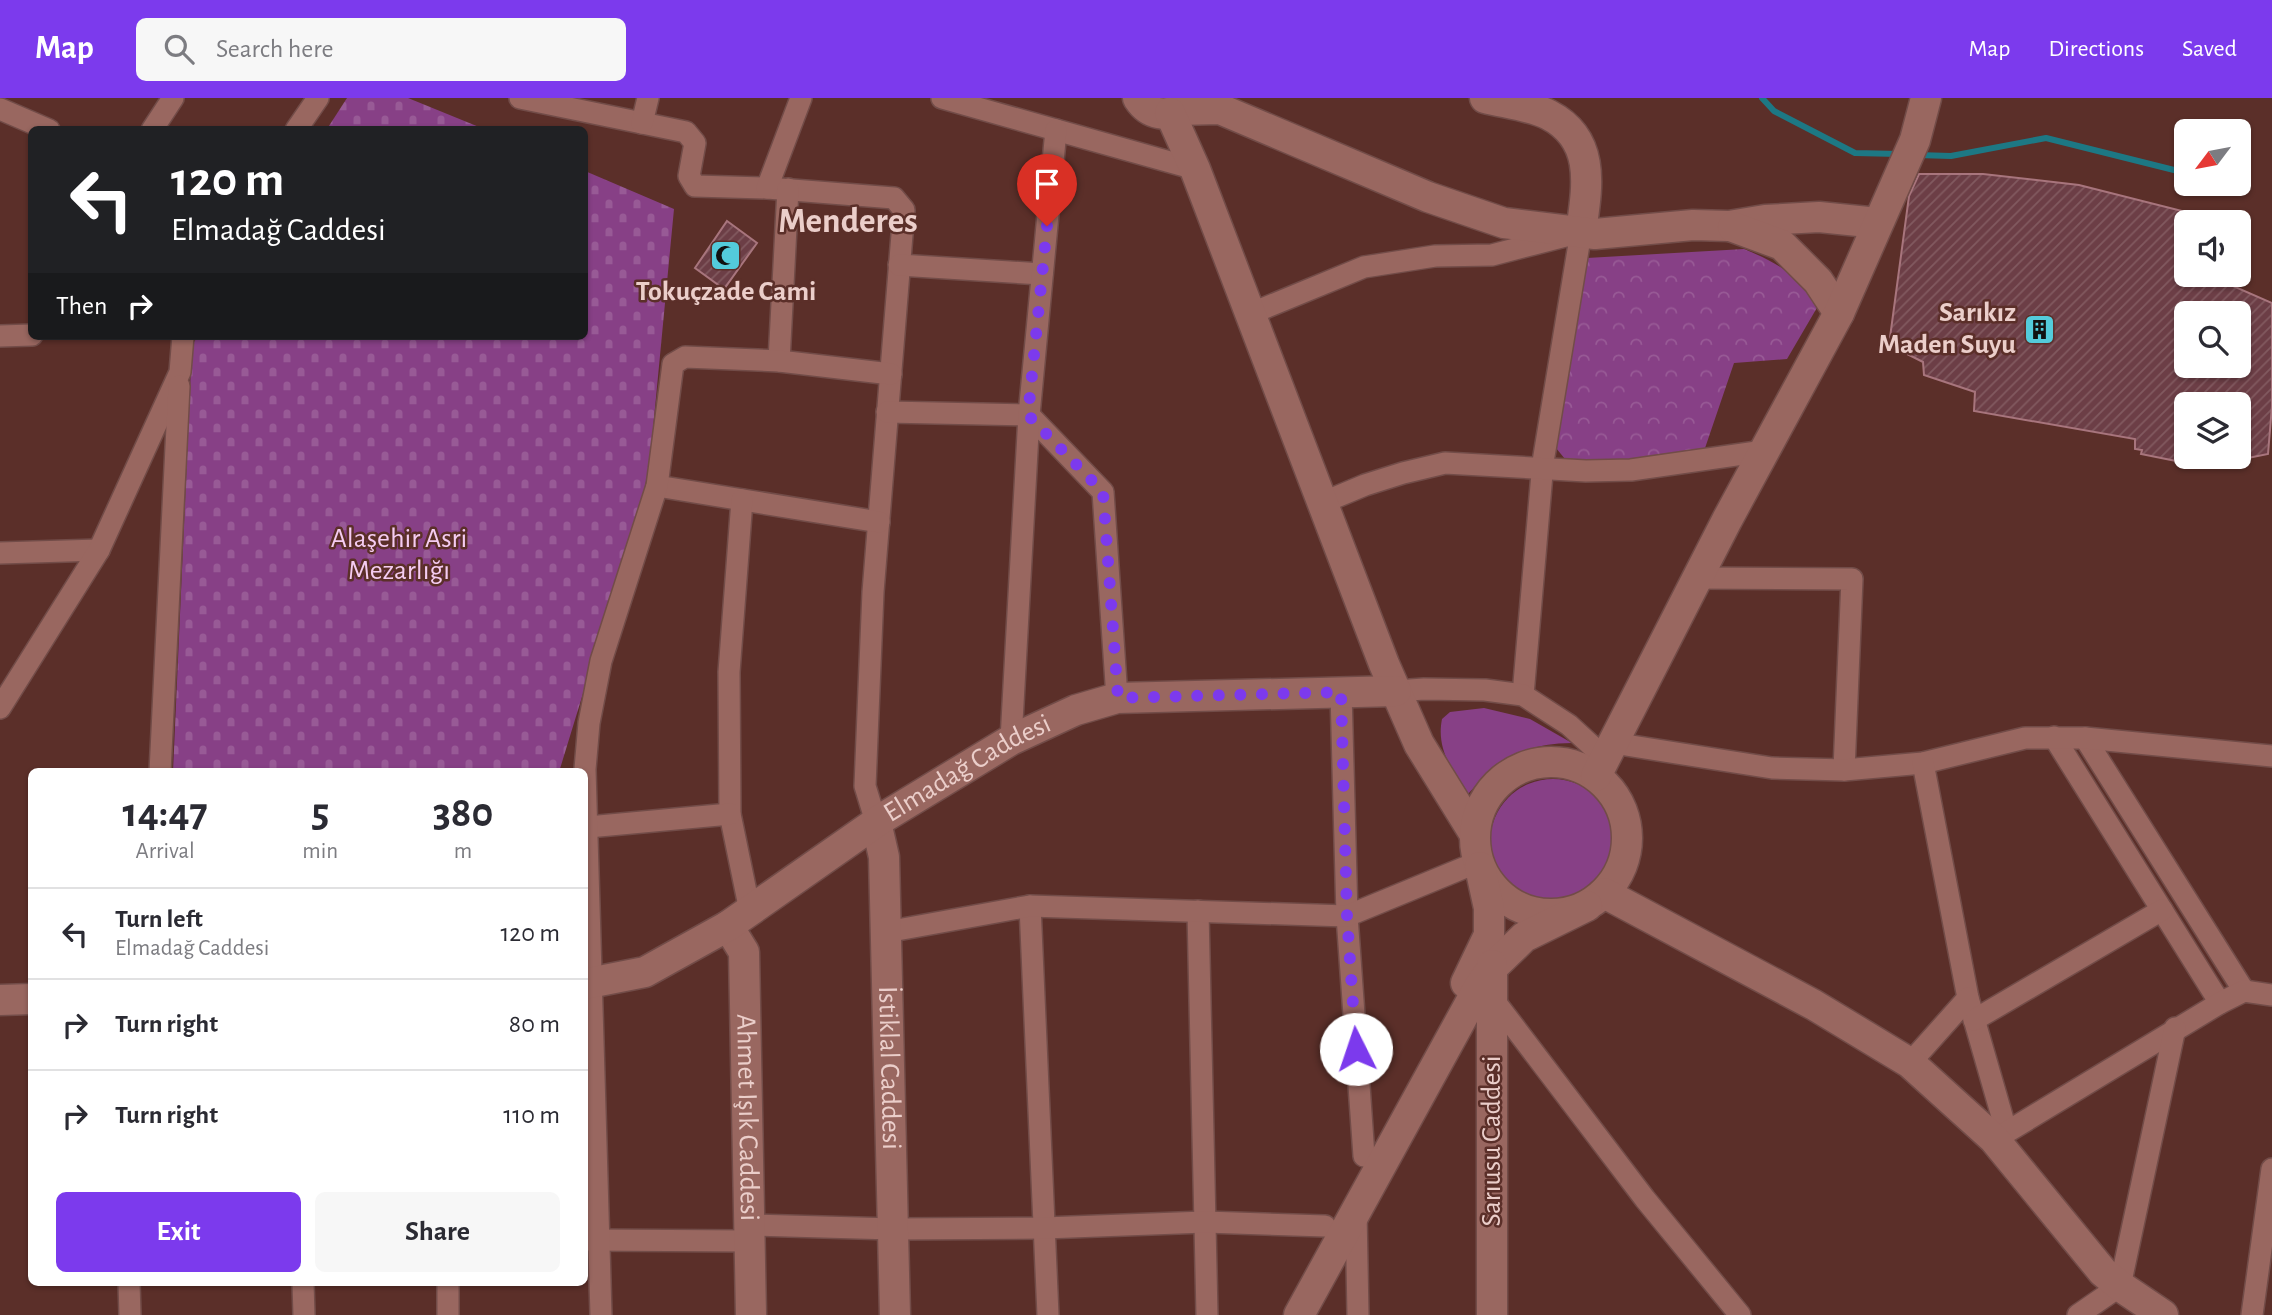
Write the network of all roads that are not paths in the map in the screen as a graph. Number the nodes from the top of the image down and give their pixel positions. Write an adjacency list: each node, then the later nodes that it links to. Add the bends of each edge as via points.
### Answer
1 (173, 98): 15 (street)
2 (318, 98): 16 (street)
3 (520, 98): 13 (street)
4 (648, 98): 13 (street)
5 (801, 98): 19 (street)
6 (942, 98): 17 (street)
7 (1138, 98): 11 (street, via 1152,112)
8 (1485, 98): 22 (street, via 1548,114 1572,131 1583,153 1588,182)
9 (1926, 98): 20 (street, via 1914,140)
10 (1217, 102): 11 (street); 22 (street, via 1428,197 1504,223)
11 (1179, 107): 18 (street)
12 (0, 109): 14 (street)
13 (642, 123): 19 (street, via 686,132 695,143 689,176 695,186)
14 (40, 126)
15 (155, 126)
16 (299, 126)
17 (1056, 130): 18 (street); 24 (street)
18 (1195, 169): 26 (street)
19 (777, 188): 23 (street, via 894,198 904,210); 30 (street)
20 (1878, 223): 21 (street, via 1819,217); 25 (street)
21 (1729, 226): 22 (street); 25 (street, via 1782,245 1818,281)
22 (1581, 232): 26 (street, via 1492,256 1436,256 1364,267); 36 (street)
23 (899, 265): 24 (street); 32 (street)
24 (1042, 274): 34 (street)
25 (1839, 313): 35 (street)
26 (1250, 314): 39 (street)
27 (28, 333): 28 (street)
28 (0, 336)
29 (183, 340): 31 (street)
30 (779, 361): 32 (street); 37 (street, via 685,357 673,364)
31 (180, 372): 41 (street); 55 (street)
32 (891, 374): 33 (street)
33 (887, 412): 34 (street); 40 (street)
34 (1028, 415): 47 (street, via 1103,492); 51 (street)
35 (1764, 451): 36 (street, via 1631,470); 43 (street)
36 (1543, 467): 39 (street, via 1446,463 1391,477); 46 (street)
37 (657, 486): 38 (street); 56 (street, via 601,661)
38 (742, 500): 40 (street); 58 (street, via 729,672)
39 (1322, 503): 44 (street)
40 (878, 522): 59 (street, via 865,786)
41 (99, 550): 42 (street); 48 (street)
42 (0, 553)
43 (1697, 578): 53 (street); 57 (street, via 1852,579)
44 (1396, 691): 45 (street, Elmadağ Caddesi); 46 (street, via 1485,690); 61 (street)
45 (1341, 692): 47 (street, Elmadağ Caddesi); 66 (street)
46 (1523, 695): 53 (street, via 1569,725)
47 (1118, 698): 51 (street, Elmadağ Caddesi, via 1076,710)
48 (0, 708)
49 (2054, 737): 50 (street); 54 (street, via 2025,738); 64 (street)
50 (2085, 738): 52 (street); 72 (street)
51 (1011, 740): 59 (street, Elmadağ Caddesi)
52 (2272, 756)
53 (1605, 759): 57 (street); 61 (street, via 1575,766 1529,765 1508,774 1479,810); 62 (street, via 1625,820 1627,846 1620,872)
54 (1923, 763): 57 (street); 74 (street)
55 (160, 768)
56 (585, 768)
57 (1844, 770)
58 (730, 814): 60 (street); 67 (street)
59 (876, 822): 67 (street, Elmadağ Caddesi); 68 (street, İstiklal Caddesi, via 884,857)
60 (588, 827)
61 (1477, 854): 62 (street, via 1493,889 1513,905 1537,914 1563,914); 66 (street); 69 (street, Sarıusu Caddesi, via 1489,908)
62 (1596, 899): 70 (street, via 1524,937); 81 (street, via 1814,1005)
63 (1030, 906): 65 (street); 68 (street); 88 (street)
64 (2162, 910): 78 (street); 79 (street)
65 (1198, 911): 66 (street); 86 (street)
66 (1347, 916): 83 (street)
67 (739, 918): 71 (street, Elmadağ Caddesi, via 645,972); 90 (street, Ahmet Işık Caddesi, via 744,953)
68 (886, 932): 89 (street, İstiklal Caddesi)
69 (1489, 935): 70 (street, Sarıusu Caddesi); 83 (street, via 1474,971)
70 (1492, 968): 76 (street, Sarıusu Caddesi); 85 (street)
71 (588, 984): 91 (street)
72 (2244, 990): 73 (street); 78 (street)
73 (2272, 995)
74 (1968, 998): 79 (street); 81 (street)
75 (28, 999): 77 (street)
76 (1493, 999): 107 (street, Sarıusu Caddesi); 108 (street)
77 (0, 1000)
78 (2220, 1003): 80 (street)
79 (1974, 1020): 82 (street)
80 (2175, 1028): 82 (street); 95 (street)
81 (1910, 1063): 82 (street)
82 (2001, 1135): 95 (street, via 2103,1272)
83 (1364, 1156): 87 (street)
84 (2272, 1169): 111 (street)
85 (1356, 1211): 105 (street); 106 (street)
86 (1205, 1222): 87 (street); 88 (street); 103 (street)
87 (1325, 1226): 104 (street)
88 (1044, 1228): 89 (street); 102 (street)
89 (893, 1229): 90 (street); 101 (street, İstiklal Caddesi)
90 (749, 1233): 91 (street); 100 (street, Ahmet Işık Caddesi)
91 (592, 1240): 99 (street)
92 (129, 1286): 96 (street)
93 (303, 1286): 97 (street)
94 (448, 1286): 98 (street)
95 (2120, 1286): 109 (street); 110 (street)
96 (130, 1315)
97 (303, 1315)
98 (449, 1315)
99 (601, 1315)
100 (751, 1315)
101 (895, 1315)
102 (1048, 1315)
103 (1206, 1315)
104 (1276, 1315)
105 (1298, 1315)
106 (1358, 1315)
107 (1492, 1315)
108 (1740, 1315)
109 (2078, 1315)
110 (2163, 1315)
111 (2252, 1315)

